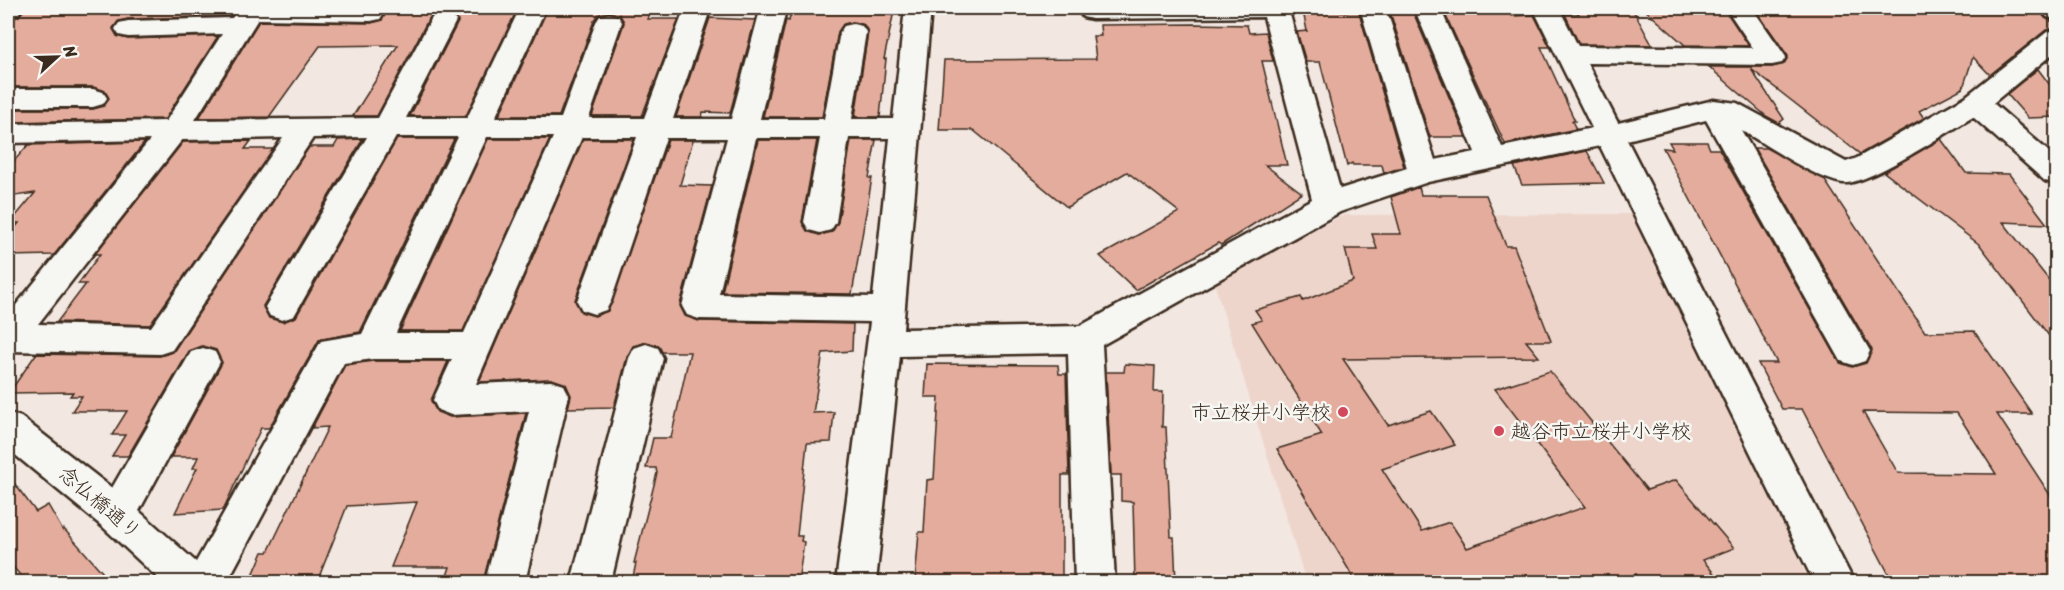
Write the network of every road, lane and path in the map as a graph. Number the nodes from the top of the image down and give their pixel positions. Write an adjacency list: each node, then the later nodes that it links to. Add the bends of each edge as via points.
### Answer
1 (533, 8): 29 (street)
2 (918, 8): 33 (street)
3 (1275, 8): 10 (street); 40 (street)
4 (1373, 8): 38 (street)
5 (1546, 8): 21 (street)
6 (1739, 8): 21 (street, via 1772,57)
7 (2053, 8): 11 (street)
8 (324, 10): 12 (street); 15 (street)
9 (1428, 10): 37 (street)
10 (1092, 11)
11 (2056, 11)
12 (371, 13)
13 (696, 13): 30 (street)
14 (772, 14): 31 (street)
15 (247, 15): 18 (street); 34 (street)
16 (443, 21): 26 (street)
17 (609, 22): 27 (street)
18 (128, 29)
19 (853, 32): 32 (street)
20 (2056, 38): 24 (street)
21 (1569, 54): 35 (street)
22 (8, 98): 23 (street)
23 (93, 98)
24 (1975, 103): 25 (street, via 1868,165 1845,173 1727,110); 39 (street)
25 (1714, 109): 35 (street); 49 (street)
26 (387, 127): 28 (street); 29 (street); 43 (street)
27 (573, 127): 29 (street); 30 (street); 48 (street)
28 (305, 128): 34 (street); 45 (street, via 160,341)
29 (478, 128): 47 (street)
30 (654, 128): 31 (street); 42 (street)
31 (743, 129): 32 (street); 44 (street, via 699,306)
32 (835, 129): 33 (street); 41 (street)
33 (904, 129): 44 (street)
34 (173, 132): 36 (street); 45 (street)
35 (1610, 134): 37 (street); 60 (street)
36 (12, 138)
37 (1492, 157): 38 (street)
38 (1424, 172): 40 (street)
39 (2056, 174)
40 (1329, 204): 46 (street)
41 (820, 222)
42 (594, 301)
43 (282, 307)
44 (886, 326): 46 (street); 58 (street)
45 (8, 338)
46 (1085, 339): 59 (street)
47 (373, 346): 48 (street); 55 (street, via 333,351)
48 (473, 346): 56 (street, via 451,400 551,395)
49 (1853, 351)
50 (646, 358): 57 (street)
51 (203, 362): 53 (street)
52 (12, 438): 53 (street, 念仏橋通り)
53 (117, 515): 54 (street, 念仏橋通り)
54 (189, 582)
55 (206, 582)
56 (505, 582)
57 (591, 582)
58 (856, 582)
59 (1095, 582)
60 (1834, 582)

